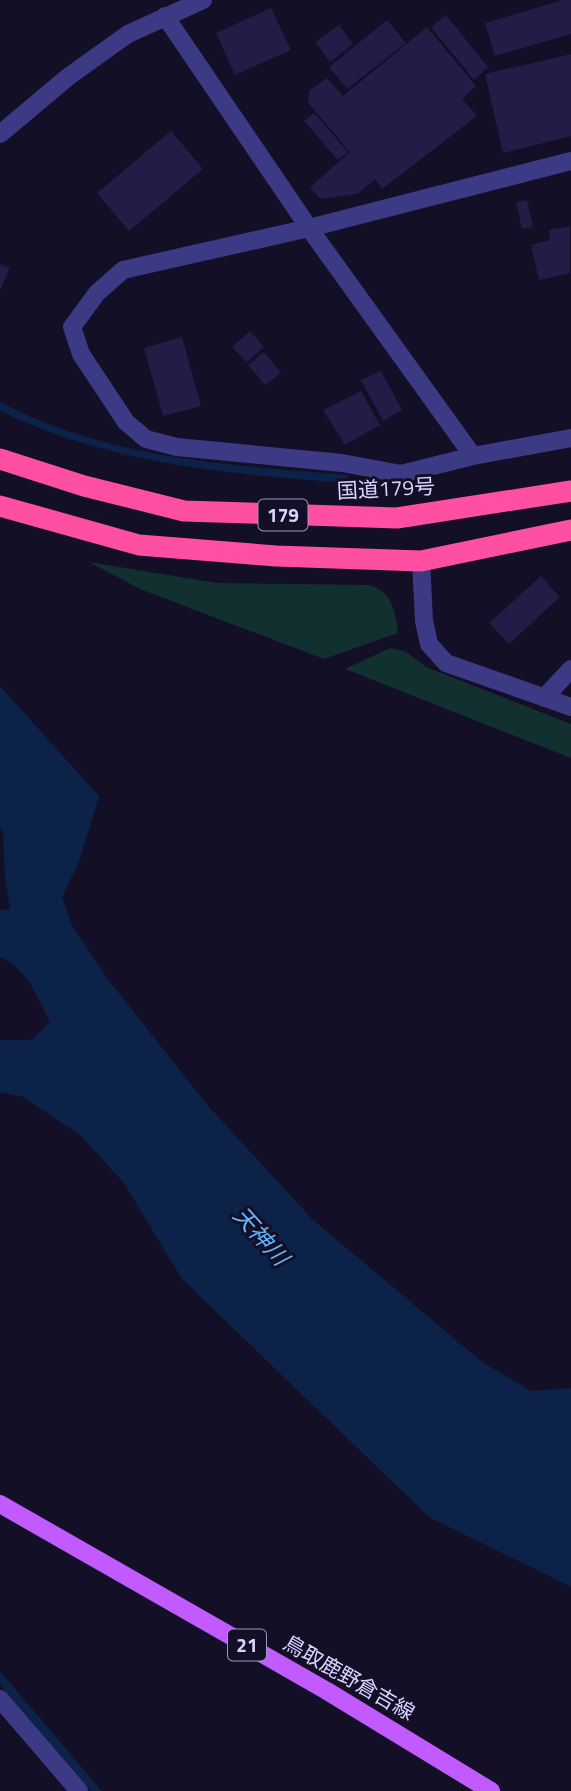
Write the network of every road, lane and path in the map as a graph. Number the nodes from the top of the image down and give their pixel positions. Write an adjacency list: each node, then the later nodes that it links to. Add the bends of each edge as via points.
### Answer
1 (203, 0): 2 (street)
2 (165, 16): 3 (street, via 128,34); 5 (street)
3 (0, 134)
4 (571, 161): 5 (street)
5 (309, 228): 7 (street); 7 (street, via 123,270 97,293 72,327 80,354 126,422 146,439 177,447 342,463 401,474)
6 (571, 438): 7 (street)
7 (473, 456)
8 (0, 458): 9 (highway, 国道179号 / 179, via 84,486 184,511 397,518)
9 (571, 491)
10 (0, 506): 12 (highway, 179, via 139,545)
11 (571, 530): 12 (highway, 179)
12 (421, 561): 14 (street, via 429,644 446,663)
13 (571, 668): 14 (street)
14 (544, 698): 15 (street)
15 (571, 707)
16 (0, 1504): 19 (main road, 鳥取鹿野倉吉線 / 21, via 327,1691)
17 (0, 1699): 18 (street)
18 (79, 1791)
19 (491, 1791)

